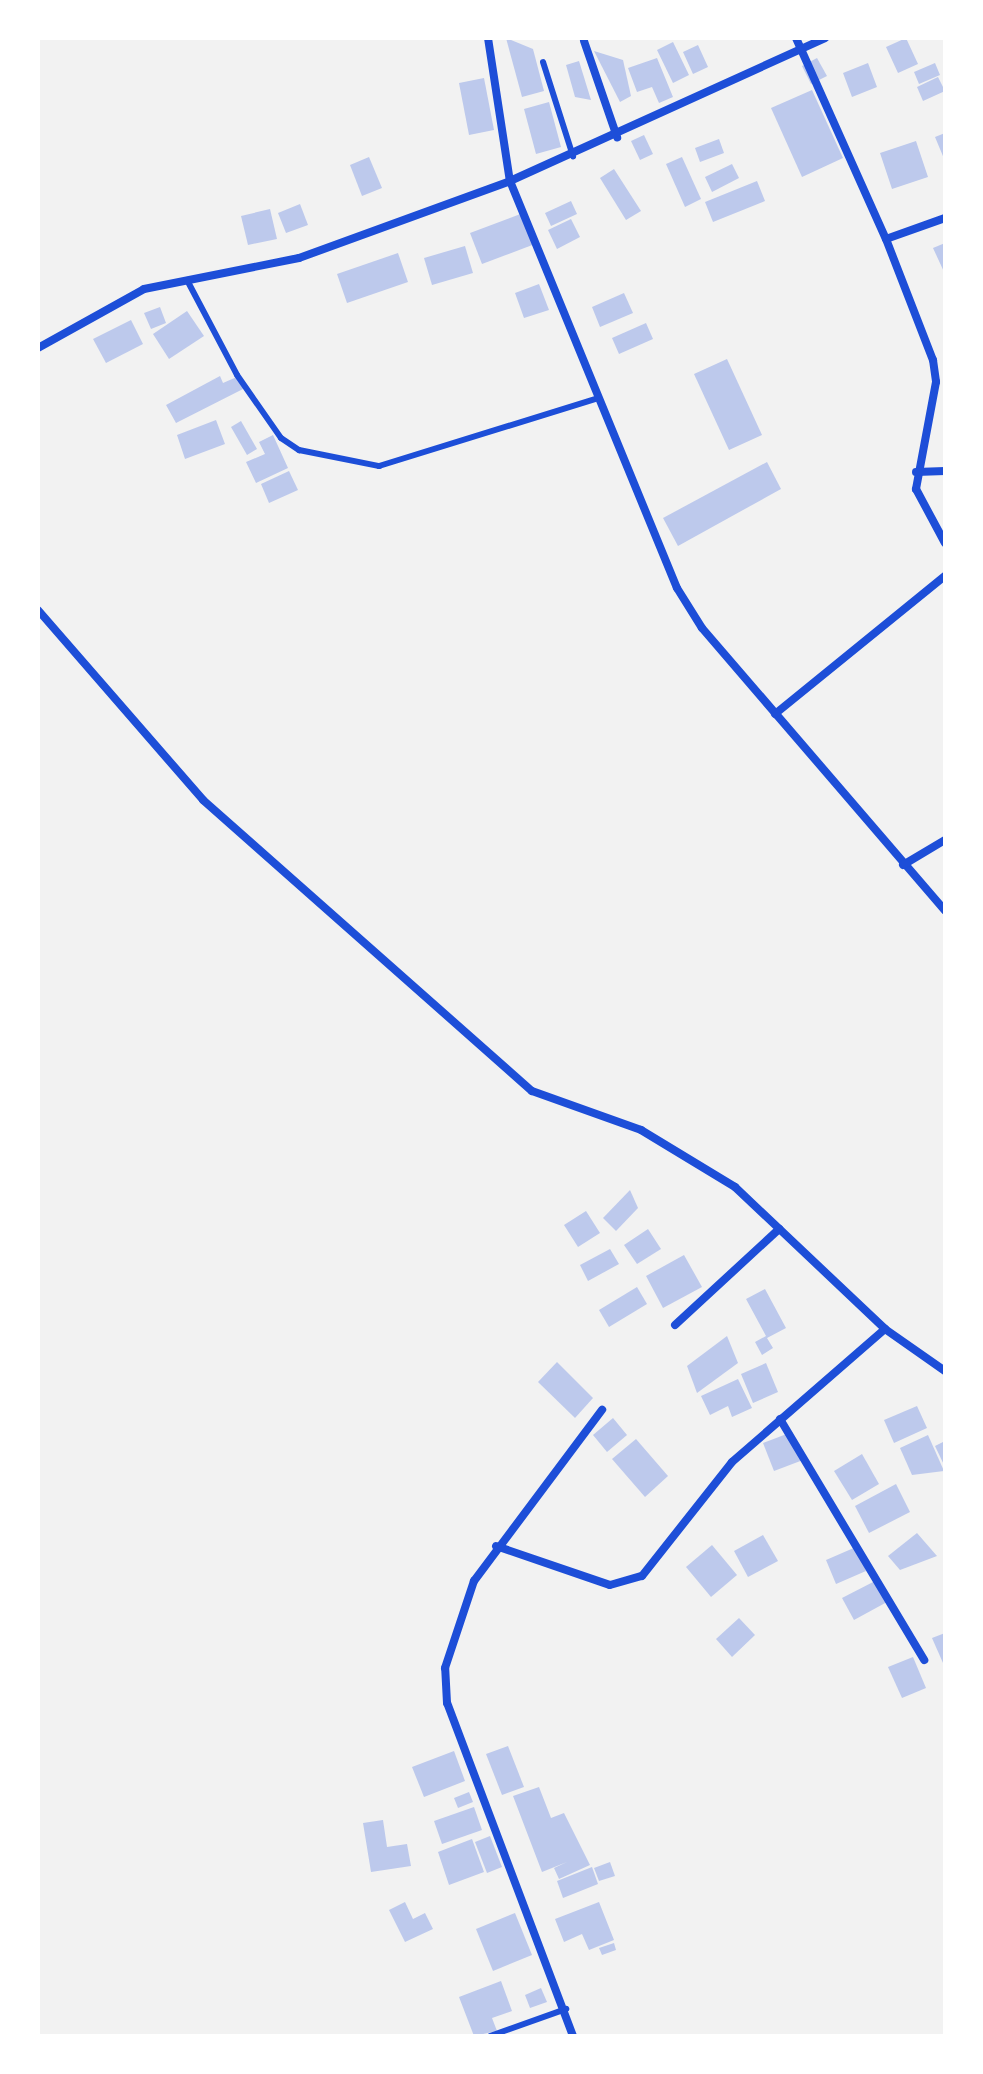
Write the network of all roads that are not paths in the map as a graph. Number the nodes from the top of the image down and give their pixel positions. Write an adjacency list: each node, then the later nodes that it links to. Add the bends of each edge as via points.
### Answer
1 (488, 38): 9 (street)
2 (796, 38): 5 (street)
3 (825, 38): 5 (street)
4 (584, 41): 7 (street)
5 (803, 47): 7 (street); 11 (street)
6 (543, 62): 8 (lane)
7 (617, 137): 8 (street)
8 (573, 156): 9 (street)
9 (510, 181): 12 (street, via 299,258); 14 (street)
10 (945, 218): 11 (street)
11 (886, 239): 16 (street, via 935,371)
12 (187, 280): 13 (street, via 144,289); 14 (lane, via 237,375 281,438 299,450 379,466)
13 (38, 348)
14 (595, 399): 20 (street, via 677,588)
15 (945, 471): 16 (street)
16 (916, 472): 17 (street, via 916,489)
17 (945, 543)
18 (945, 576): 20 (street)
19 (38, 610): 24 (street, via 203,800 532,1091 641,1130 735,1187)
20 (775, 714): 22 (street)
21 (945, 840): 22 (street)
22 (903, 865): 23 (street)
23 (945, 911)
24 (779, 1229): 25 (street); 26 (street)
25 (675, 1325)
26 (885, 1329): 27 (street); 29 (street)
27 (945, 1371)
28 (602, 1410): 30 (street)
29 (780, 1419): 30 (street, via 732,1462 655,1566 625,1586); 31 (street)
30 (496, 1546): 32 (street, via 452,1635 447,1703)
31 (924, 1660)
32 (566, 2009): 33 (lane); 34 (street)
33 (490, 2036)
34 (573, 2036)

